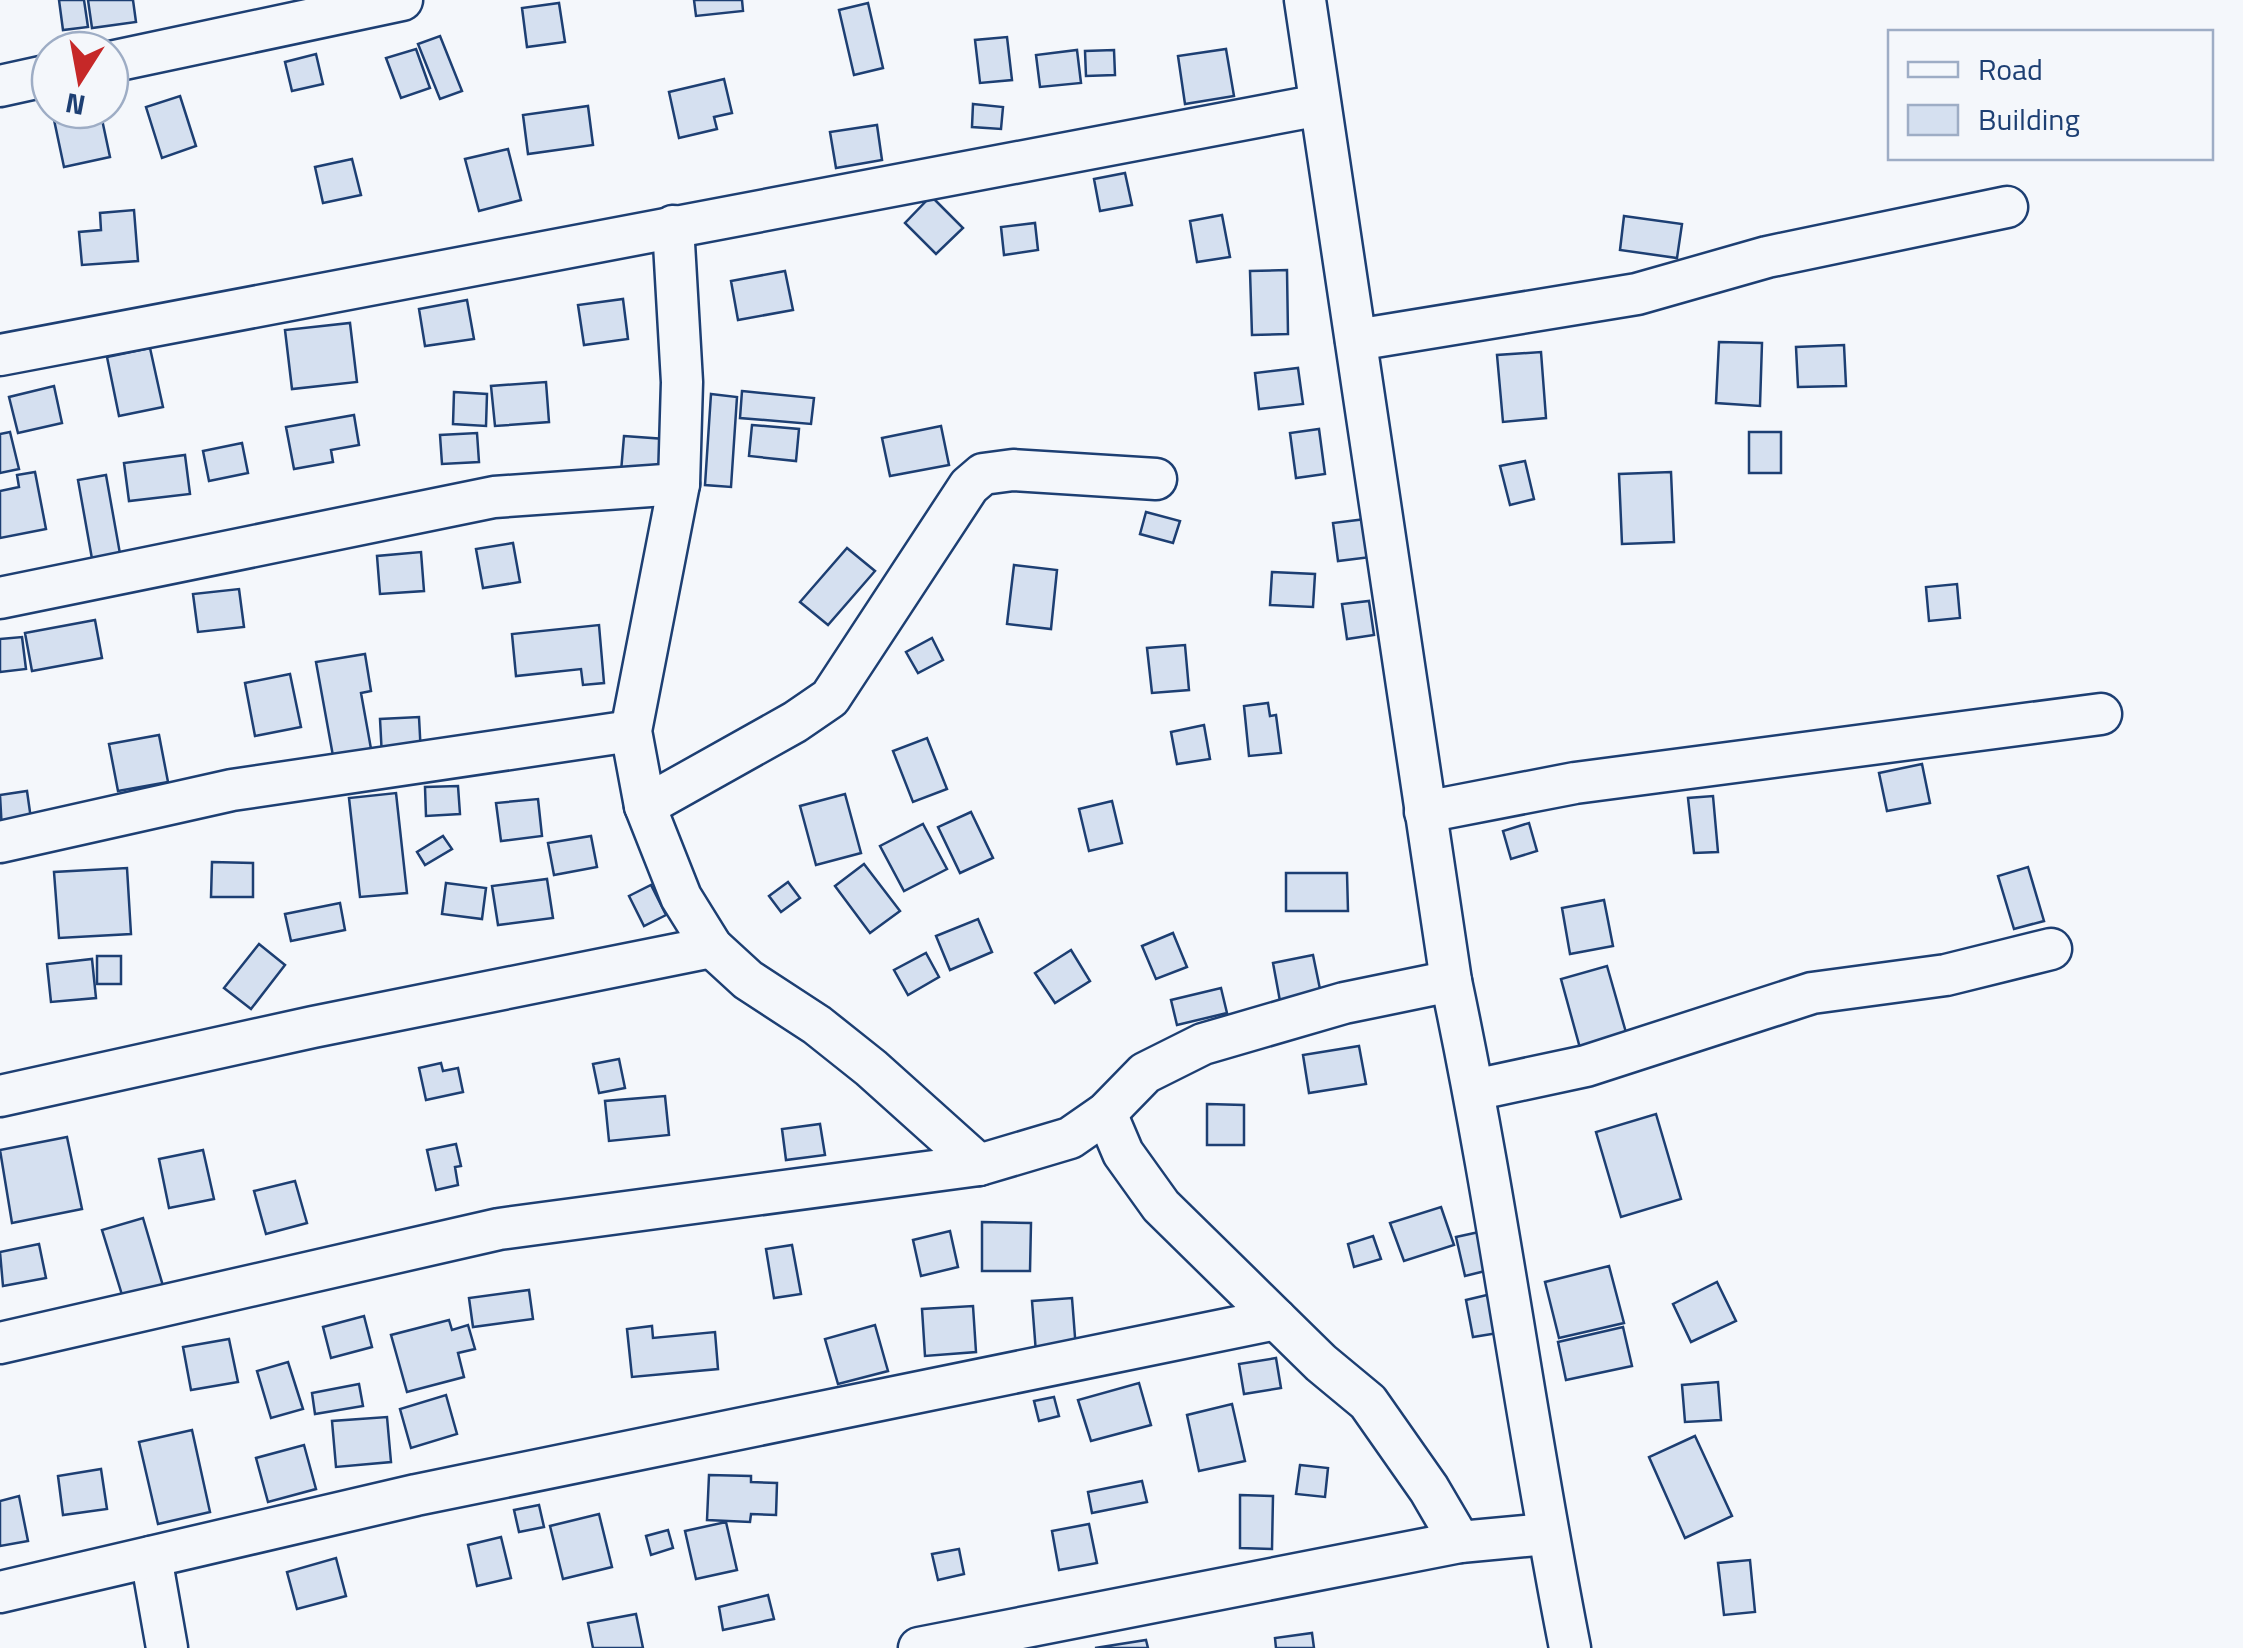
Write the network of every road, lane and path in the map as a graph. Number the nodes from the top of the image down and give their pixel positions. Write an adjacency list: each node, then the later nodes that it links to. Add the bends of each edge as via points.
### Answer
1 (402, 0): 3 (street)
2 (1305, 0): 6 (street)
3 (130, 58)
4 (30, 79): 5 (street)
5 (0, 86)
6 (1320, 106): 8 (street); 9 (street)
7 (2007, 207): 9 (street, via 1766,257 1637,294)
8 (672, 226): 10 (street); 12 (street, via 682,382)
9 (1356, 340): 17 (street)
10 (0, 355)
11 (1156, 480): 16 (street, via 1013,470 983,474 968,486 830,698)
12 (678, 484): 13 (street, via 494,496); 15 (street)
13 (0, 598)
14 (2101, 714): 17 (street, via 1575,783)
15 (632, 730): 16 (street); 18 (street, via 232,790)
16 (645, 806): 19 (street, via 681,898)
17 (1425, 812): 21 (street)
18 (0, 842)
19 (712, 947): 23 (street); 25 (street, via 872,1068)
20 (2052, 949): 22 (street, via 1946,974 1812,993 1586,1066)
21 (1451, 981): 22 (street); 24 (street, via 1203,1044 1146,1073)
22 (1474, 1090): 28 (street)
23 (0, 1096)
24 (1106, 1113): 25 (street, via 1070,1138); 26 (street, via 1123,1153 1161,1206)
25 (979, 1165): 27 (street, via 500,1229)
26 (1276, 1318): 29 (street, via 1368,1402); 30 (street)
27 (0, 1343)
28 (1548, 1534): 29 (street); 34 (street)
29 (1460, 1542): 33 (street)
30 (151, 1556): 31 (street); 32 (street)
31 (0, 1592)
32 (167, 1648)
33 (919, 1648)
34 (1570, 1648)

